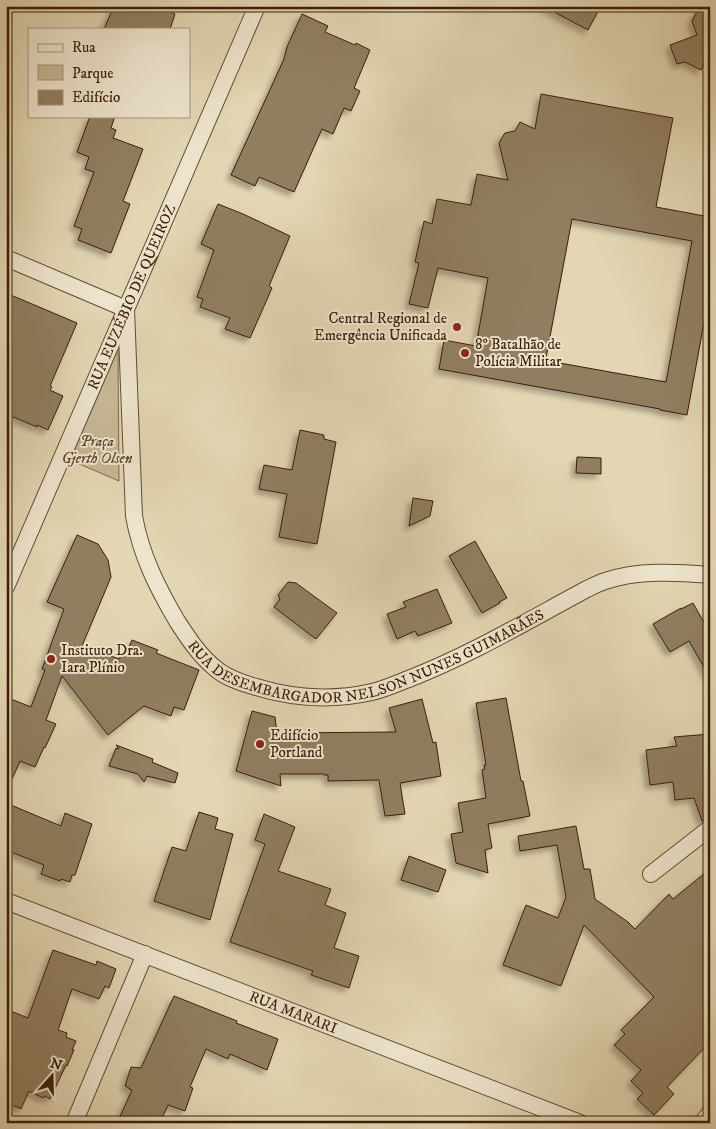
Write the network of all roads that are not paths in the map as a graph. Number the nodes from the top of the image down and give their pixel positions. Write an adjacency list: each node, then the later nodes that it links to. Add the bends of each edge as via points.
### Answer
1 (257, 6): 3 (street, RUA EUZÉBIO DE QUEIROZ)
2 (6, 258): 3 (street)
3 (126, 309): 4 (street, RUA DESEMBARGADOR NELSON NUNES GUIMARÃES, via 134,516 141,548 158,587 185,634 215,669 232,679 278,694 314,698 373,692 457,659 605,581 660,573); 5 (street, RUA EUZÉBIO DE QUEIROZ)
4 (710, 575)
5 (6, 587)
6 (710, 828): 7 (street)
7 (651, 874)
8 (6, 901): 9 (street, RUA MARARI)
9 (145, 954): 11 (street); 12 (street, RUA MARARI)
10 (710, 1113): 13 (street)
11 (74, 1123)
12 (580, 1123)
13 (702, 1123)

